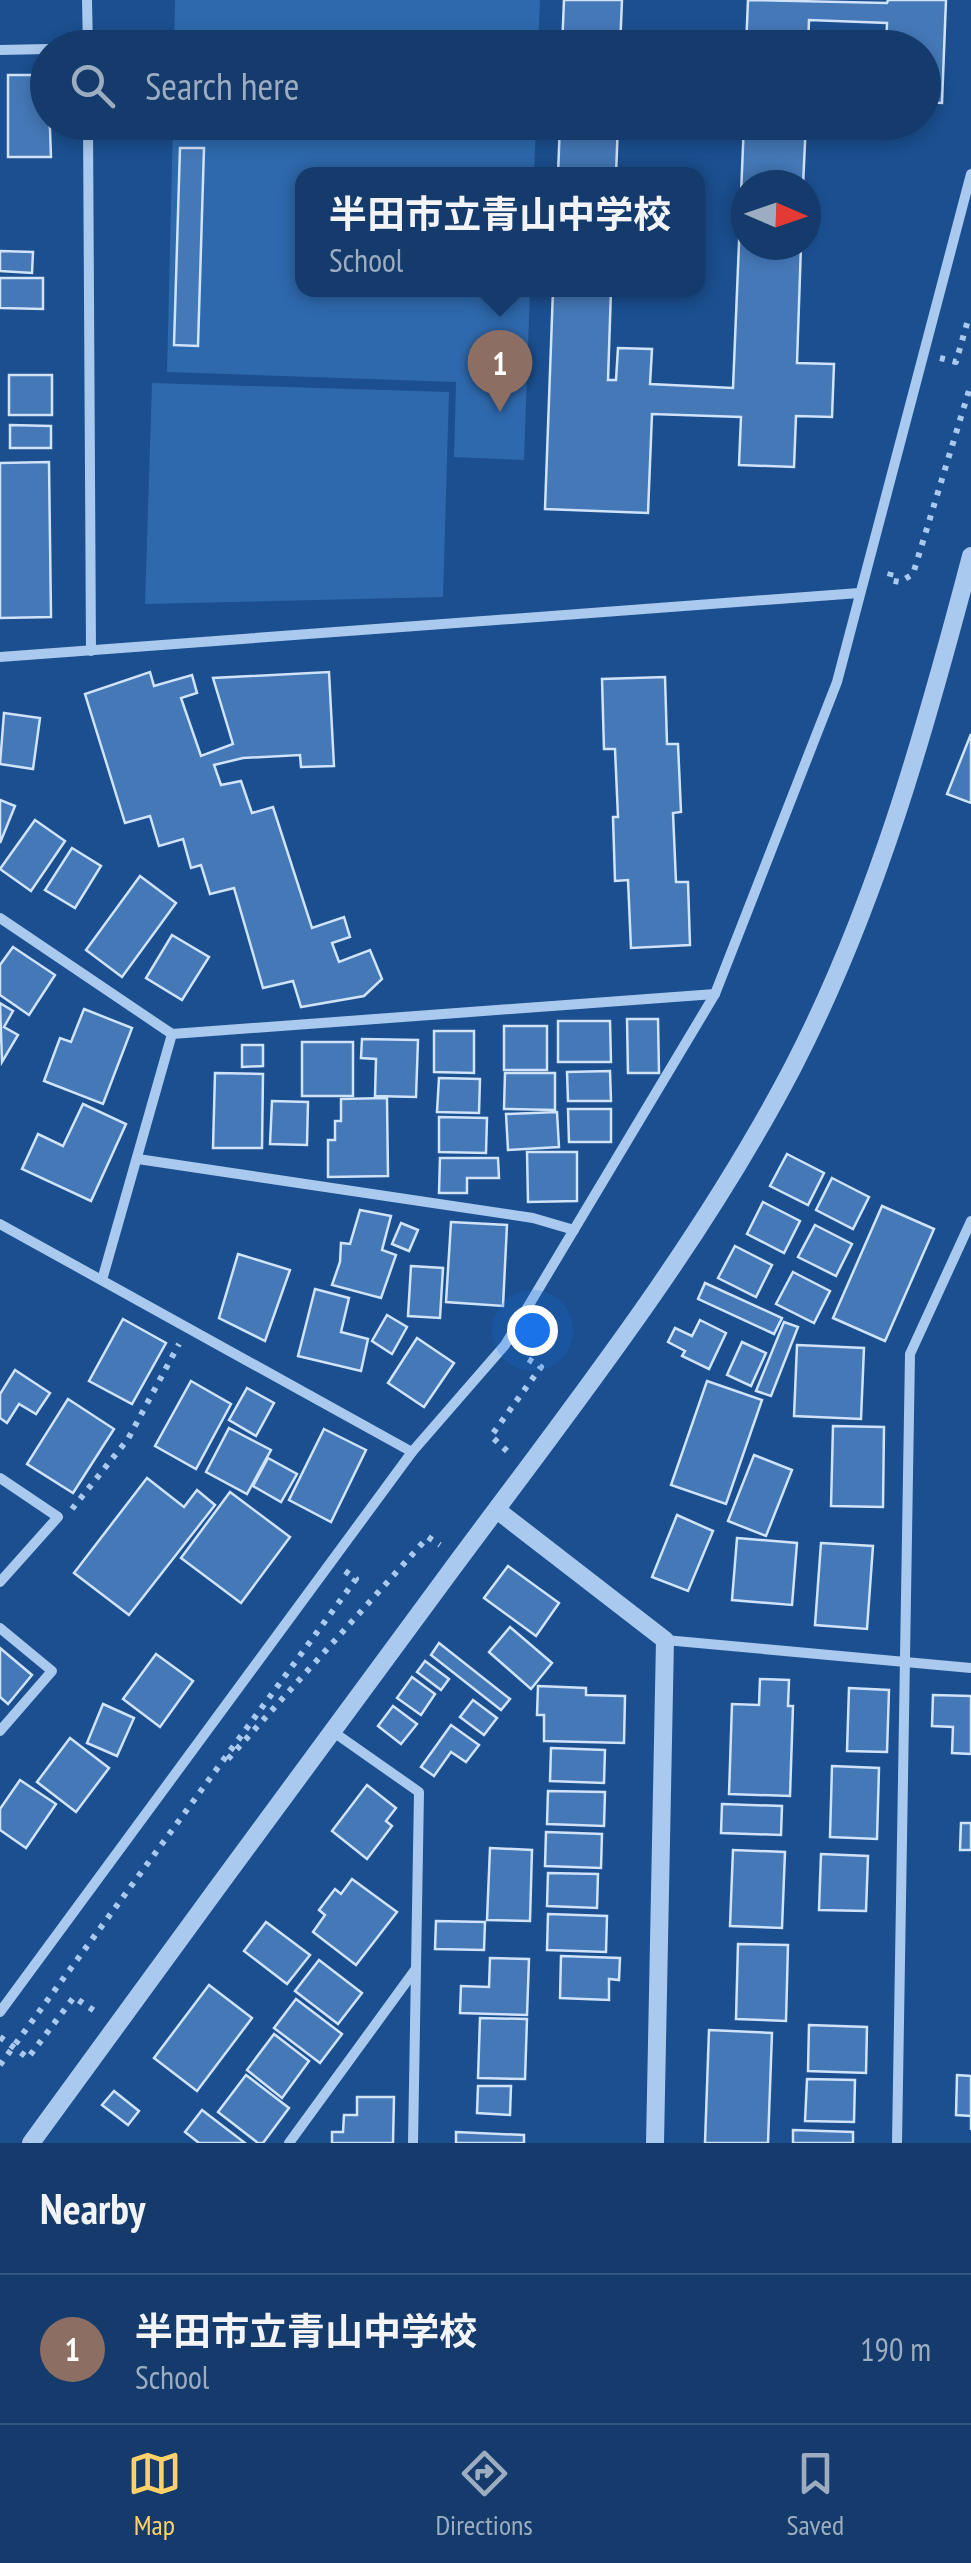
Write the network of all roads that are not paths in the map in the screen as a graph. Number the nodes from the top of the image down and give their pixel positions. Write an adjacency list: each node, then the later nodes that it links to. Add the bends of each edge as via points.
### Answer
1 (88, 0): 2 (street)
2 (88, 30)
3 (30, 49): 4 (street)
4 (0, 50)
5 (88, 140): 10 (street)
6 (971, 174): 8 (street)
7 (971, 556): 9 (street)
8 (858, 593): 10 (street); 13 (street, via 837,682)
9 (965, 606): 22 (street, via 882,862 794,1064 682,1255)
10 (90, 651): 11 (street)
11 (0, 657)
12 (0, 918): 14 (street)
13 (715, 994): 14 (street); 18 (street)
14 (172, 1034): 15 (street)
15 (138, 1159): 18 (street, via 533,1218); 19 (street)
16 (971, 1221): 26 (street, via 910,1354)
17 (0, 1224): 19 (street)
18 (574, 1230): 20 (street, via 504,1345)
19 (102, 1280): 20 (street)
20 (412, 1452): 31 (street)
21 (0, 1478): 23 (street, via 58,1517)
22 (497, 1510): 25 (street); 29 (street)
23 (0, 1582)
24 (0, 1628): 28 (street, via 52,1671)
25 (665, 1640): 26 (street); 35 (street)
26 (906, 1661): 27 (street); 36 (street)
27 (971, 1668)
28 (0, 1731)
29 (332, 1731): 30 (street, via 418,1792); 32 (street)
30 (415, 1970): 33 (street); 34 (street)
31 (0, 2012)
32 (32, 2143)
33 (289, 2143)
34 (413, 2143)
35 (656, 2143)
36 (897, 2143)

